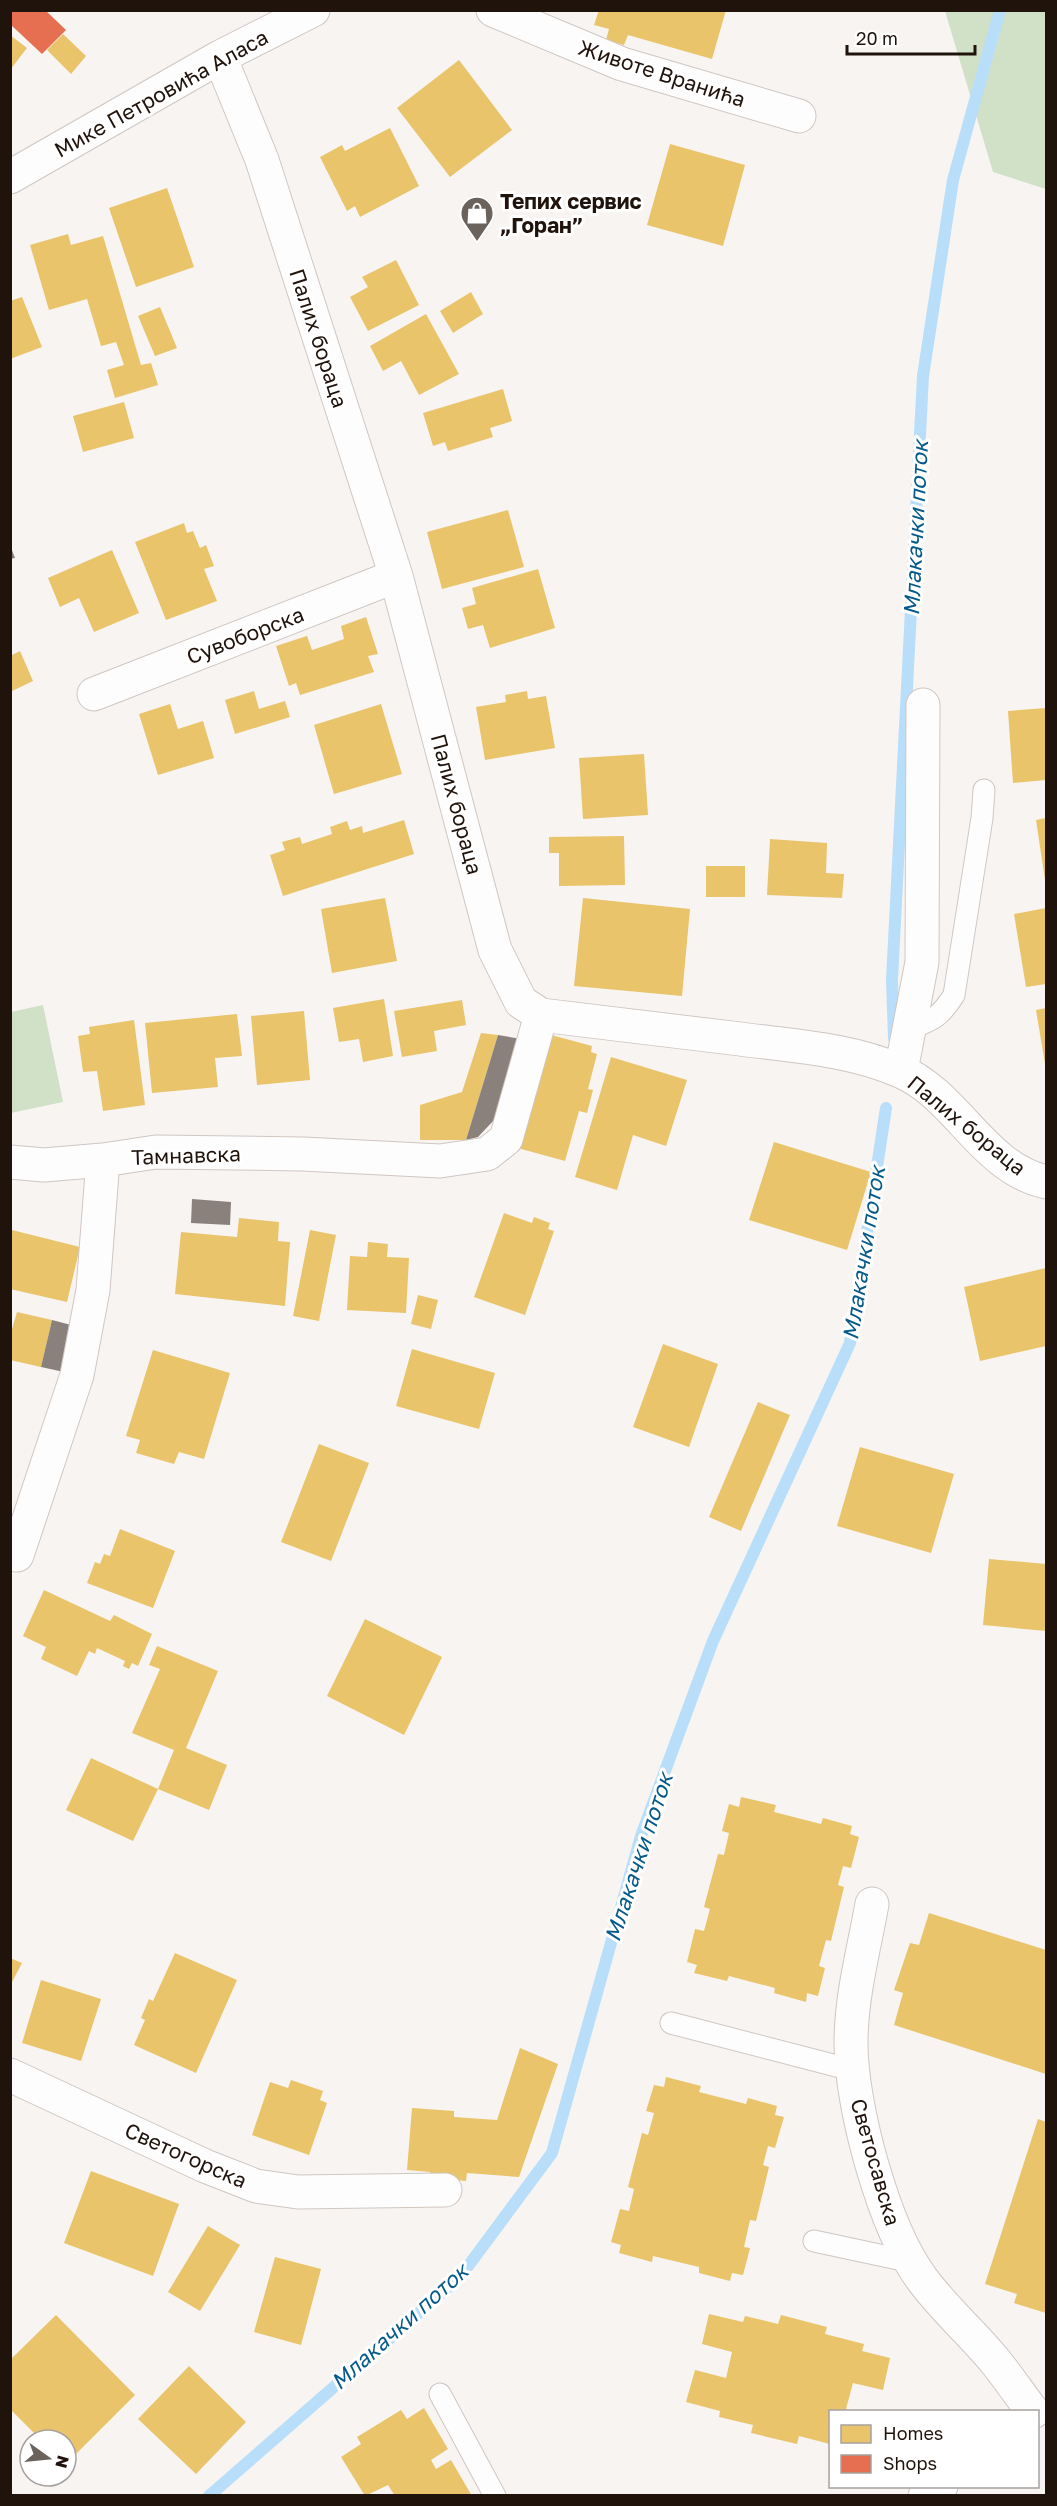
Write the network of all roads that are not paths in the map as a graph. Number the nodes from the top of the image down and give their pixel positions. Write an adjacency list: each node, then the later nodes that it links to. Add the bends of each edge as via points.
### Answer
1 (313, 10): 3 (street, Мике Петровића Аласа)
2 (493, 10): 4 (street, Животе Вранића, via 622,64)
3 (220, 57): 5 (street, Мике Петровића Аласа); 6 (street, Палих бораца, via 262,160)
4 (799, 116)
5 (10, 177)
6 (396, 576): 7 (street, Сувоборска); 10 (street, Палих бораца, via 495,950 521,1002)
7 (94, 694)
8 (923, 705): 11 (street, via 922,962)
9 (984, 790): 11 (lane, via 954,995 943,1012 929,1023)
10 (541, 1015): 12 (street, Палих бораца, via 817,1049); 13 (street, Тамнавска, via 506,1139 487,1154 440,1161 156,1152)
11 (911, 1027): 12 (street)
12 (901, 1071): 15 (street, Палих бораца, via 931,1090 1000,1158 1035,1180)
13 (103, 1160): 14 (street, via 44,1165); 16 (street, Тамнавска, via 93,1290 77,1375)
14 (10, 1162)
15 (1047, 1182)
16 (16, 1555)
17 (872, 1904): 19 (street, Светосавска, via 855,1998)
18 (671, 2023): 19 (lane)
19 (852, 2070): 23 (street, Светосавска, via 879,2188)
20 (10, 2075): 21 (street, Светогорска, via 256,2186 298,2192)
21 (445, 2190)
22 (814, 2241): 23 (lane)
23 (912, 2262): 25 (street, Светосавска, via 922,2280 996,2362)
24 (440, 2394): 27 (lane)
25 (1030, 2410)
26 (939, 2488): 28 (street)
27 (495, 2496)
28 (925, 2496)

